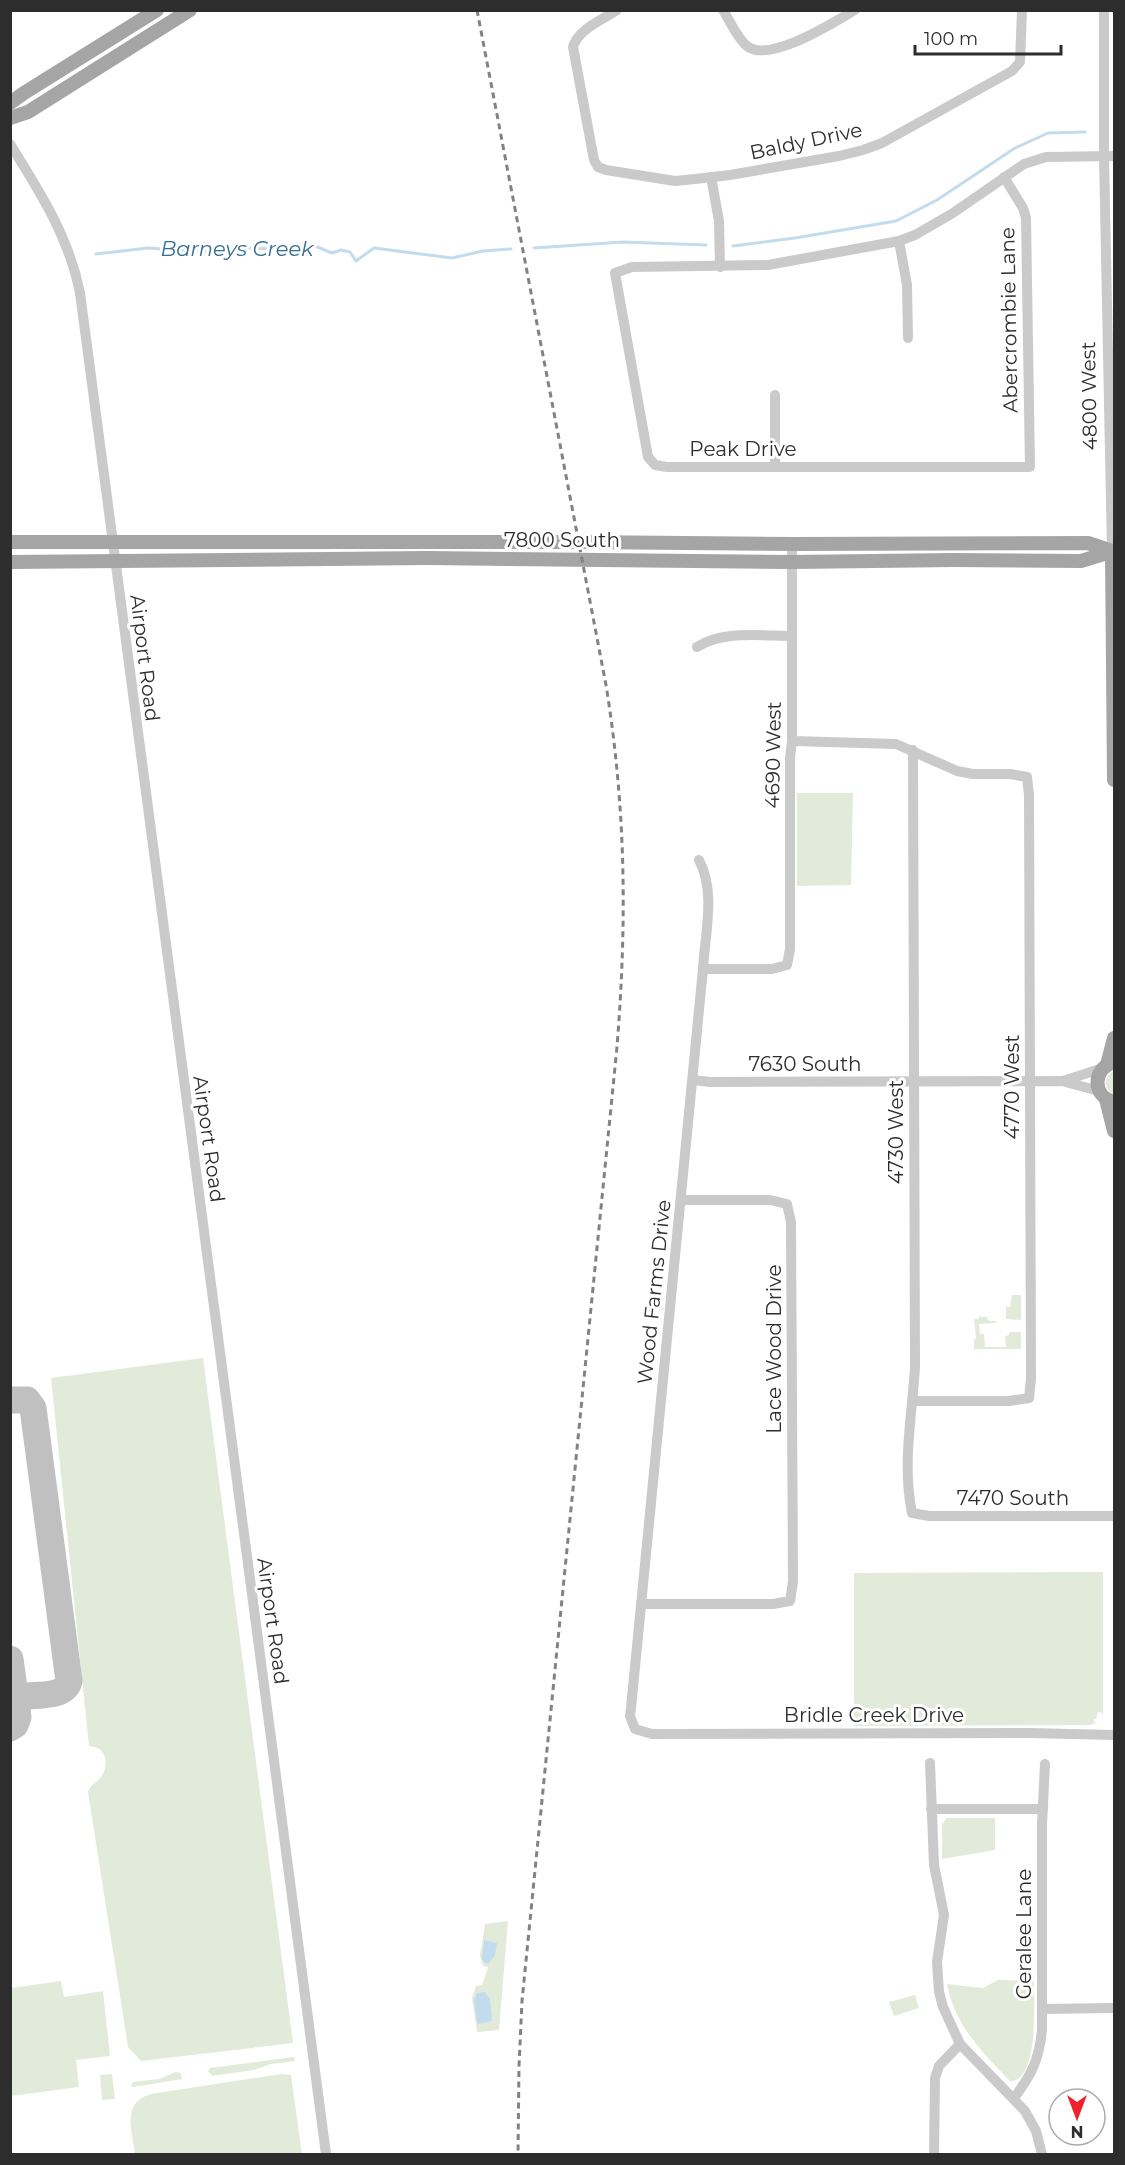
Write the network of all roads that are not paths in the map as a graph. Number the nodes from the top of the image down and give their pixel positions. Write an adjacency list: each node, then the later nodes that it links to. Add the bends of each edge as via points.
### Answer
1 (158, 10): 8 (main road)
2 (190, 10): 9 (main road, via 28,112)
3 (723, 10): 4 (street, via 747,46 758,50 802,40)
4 (855, 10)
5 (1022, 10): 12 (street, Baldy Drive, via 1020,62 882,143 839,156)
6 (1104, 10): 11 (street, 4800 West)
7 (615, 11): 12 (street, Baldy Drive, via 581,33 573,47 598,167 675,181)
8 (10, 104)
9 (10, 118)
10 (10, 144): 21 (street, Airport Road, via 52,212 75,272)
11 (1109, 156): 13 (street, via 1046,157); 23 (street, 4800 West)
12 (711, 177): 15 (street, via 719,221)
13 (1004, 177): 14 (street, via 936,223); 19 (street, Abercrombie Lane, via 1026,218)
14 (899, 241): 15 (street, via 768,265); 16 (street, via 907,285)
15 (720, 267): 18 (street, Peak Drive, via 632,267 615,273 648,457 655,465)
16 (908, 338)
17 (775, 394): 18 (street)
18 (775, 467): 19 (street, Peak Drive)
19 (1030, 467)
20 (10, 542): 21 (main road, 7800 South)
21 (112, 542): 22 (main road, 7800 South); 24 (street, Airport Road)
22 (792, 544): 23 (main road, 7800 South, via 1088,543); 26 (street, 4690 West)
23 (1113, 551): 26 (main road, 7800 South, via 1081,561); 31 (main road, 4800 West)
24 (115, 561): 25 (main road, 7800 South); 26 (main road, 7800 South, via 451,558); 57 (street, Airport Road)
25 (10, 562)
26 (792, 562): 27 (street, 4690 West)
27 (792, 636): 28 (street, via 723,637); 29 (street, 4690 West)
28 (697, 647)
29 (792, 741): 30 (street, via 884,743); 33 (street, 4690 West, via 787,965 772,969)
30 (913, 750): 37 (street, 4770 West, via 957,771 1027,777); 39 (street, 4730 West)
31 (1114, 780)
32 (699, 860): 33 (street, Wood Farms Drive, via 709,888)
33 (703, 969): 36 (street, Wood Farms Drive)
34 (1114, 1038): 35 (main road)
35 (1108, 1065): 38 (street, 7630 South); 40 (main road, via 1097,1078)
36 (693, 1080): 39 (street, 7630 South); 42 (street, Wood Farms Drive)
37 (1030, 1081): 38 (street, 7630 South); 39 (street, 7630 South); 43 (street, 4770 West, via 1029,1398)
38 (1062, 1081): 40 (street, 7630 South)
39 (914, 1082): 43 (street, 4730 West)
40 (1106, 1098): 41 (main road)
41 (1114, 1131)
42 (681, 1200): 46 (street, Wood Farms Drive); 46 (street, Lace Wood Drive, via 770,1200 787,1204 791,1222 793,1582 790,1601 773,1604)
43 (913, 1401): 44 (street, 4730 West, via 908,1454)
44 (912, 1513): 45 (street, 7470 South)
45 (1114, 1516)
46 (641, 1604): 47 (street, Wood Farms Drive, via 630,1716)
47 (635, 1729): 48 (street, Bridle Creek Drive, via 652,1734)
48 (1114, 1735)
49 (930, 1763): 51 (street)
50 (1045, 1764): 52 (street, Geralee Lane)
51 (931, 1809): 52 (street); 55 (street, via 934,1865 944,1915 937,1962 939,1992)
52 (1043, 1809): 54 (street, Geralee Lane)
53 (1114, 2008): 54 (street)
54 (1042, 2009): 56 (street, Geralee Lane, via 1036,2063)
55 (960, 2044): 56 (street); 58 (street, via 939,2066 935,2078)
56 (1014, 2098): 59 (street, via 1032,2122)
57 (326, 2154)
58 (934, 2154)
59 (1042, 2154)

